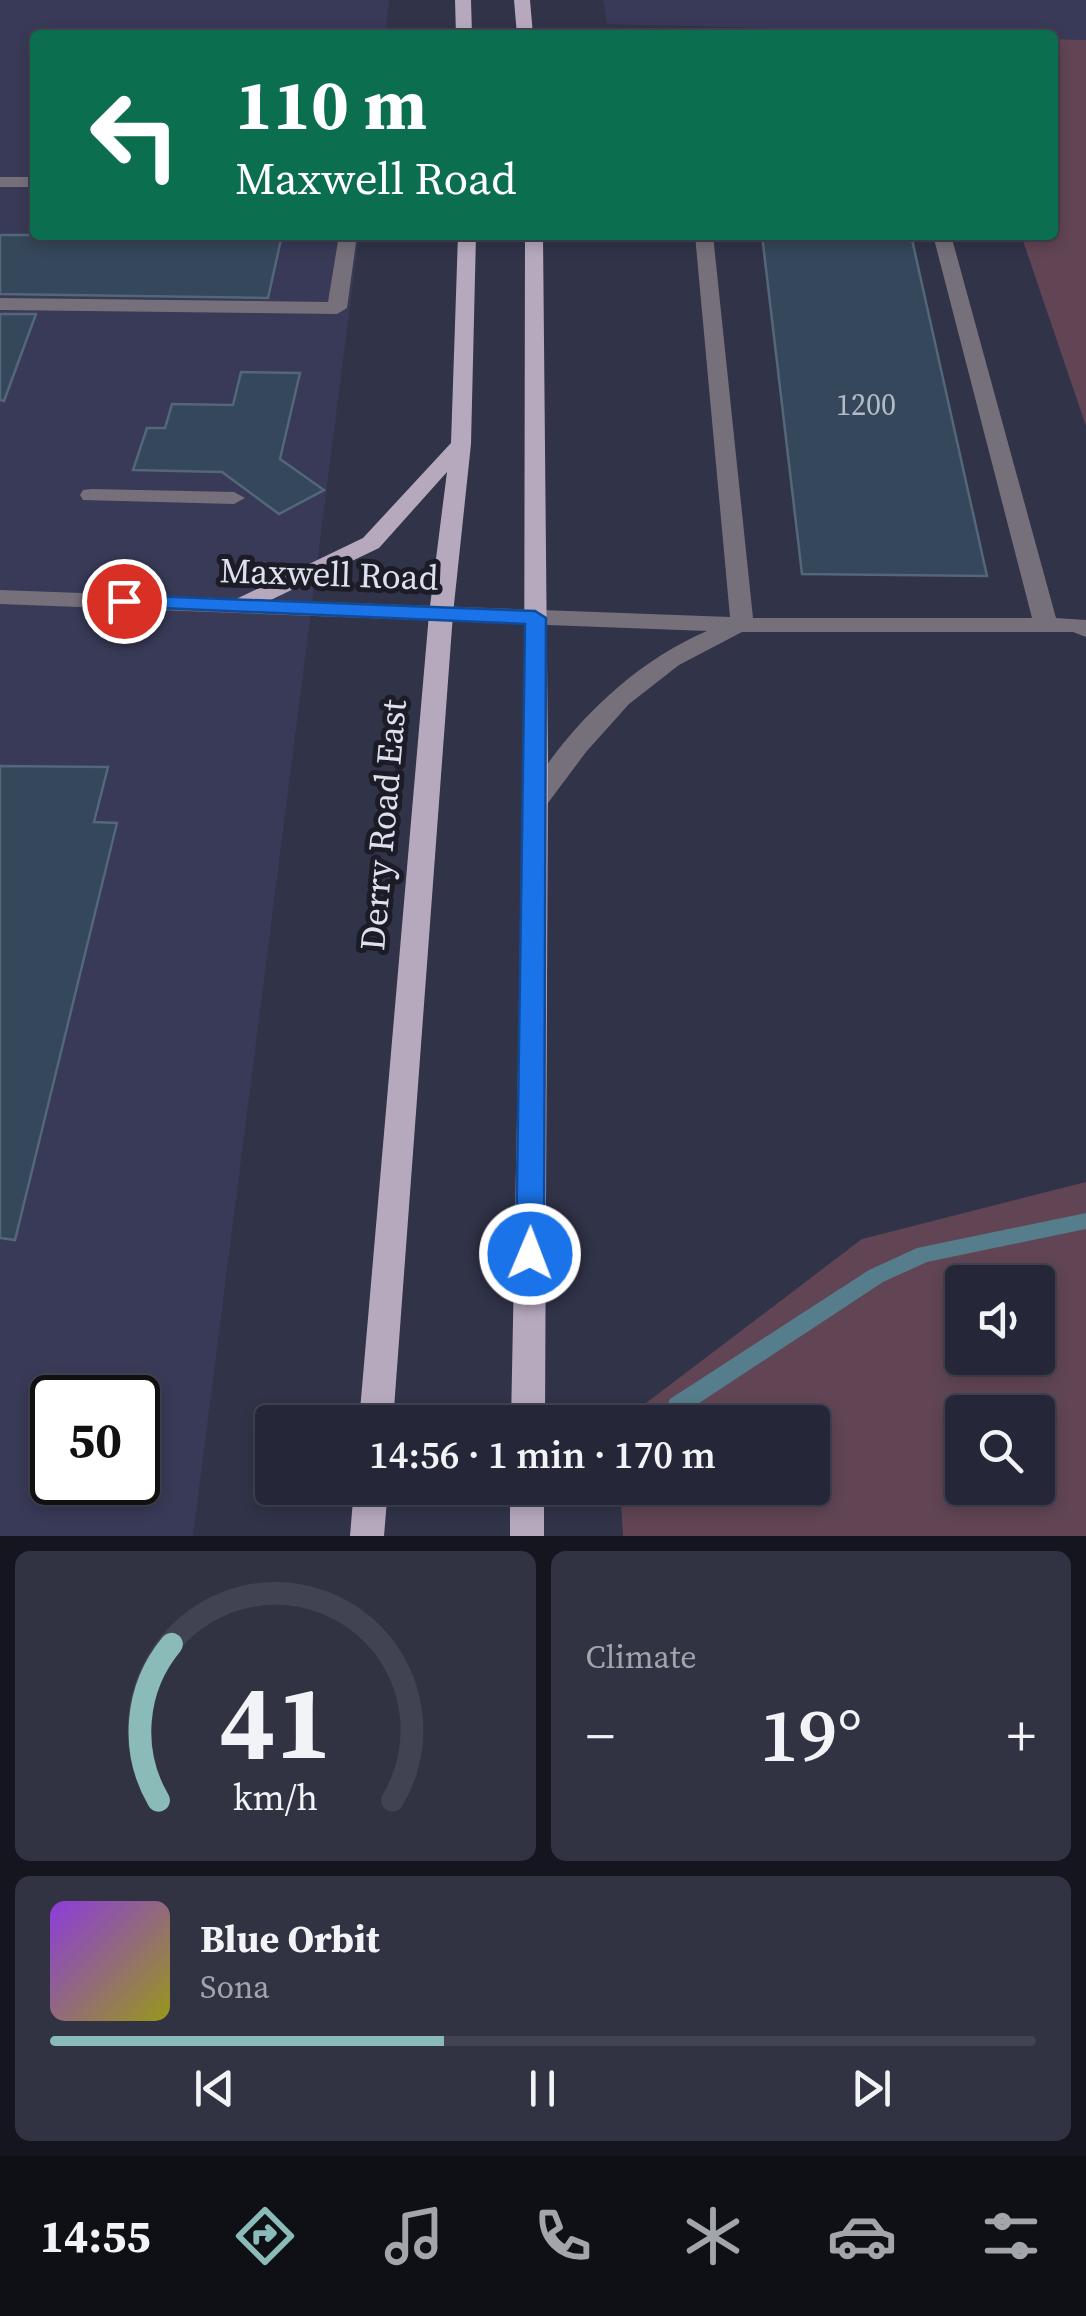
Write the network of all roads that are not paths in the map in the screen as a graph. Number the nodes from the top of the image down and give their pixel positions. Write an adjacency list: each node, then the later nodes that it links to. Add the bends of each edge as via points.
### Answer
1 (463, 0): 3 (main road)
2 (522, 0): 4 (main road)
3 (464, 30)
4 (525, 30)
5 (0, 182): 6 (street)
6 (30, 182)
7 (347, 240): 12 (street, via 337,308)
8 (468, 240): 13 (main road, Derry Road East)
9 (534, 240): 19 (main road)
10 (704, 240): 22 (street)
11 (943, 240): 20 (street)
12 (0, 304)
13 (461, 444): 17 (main road, via 372,543); 18 (main road, Derry Road East)
14 (92, 495): 15 (street)
15 (234, 498)
16 (0, 598): 17 (street, Maxwell Road)
17 (240, 606): 18 (street, Maxwell Road)
18 (441, 614): 19 (street, Maxwell Road); 24 (main road, Derry Road East)
19 (535, 618): 22 (street, Maxwell Road); 23 (main road)
20 (1046, 624): 21 (street, Maxwell Road); 22 (street, Maxwell Road)
21 (1083, 624)
22 (742, 625): 23 (street, via 663,661 575,745)
23 (536, 801): 25 (main road)
24 (377, 1405)
25 (528, 1405)
26 (370, 1505): 28 (main road)
27 (527, 1505): 29 (main road)
28 (368, 1536)
29 (526, 1536)

